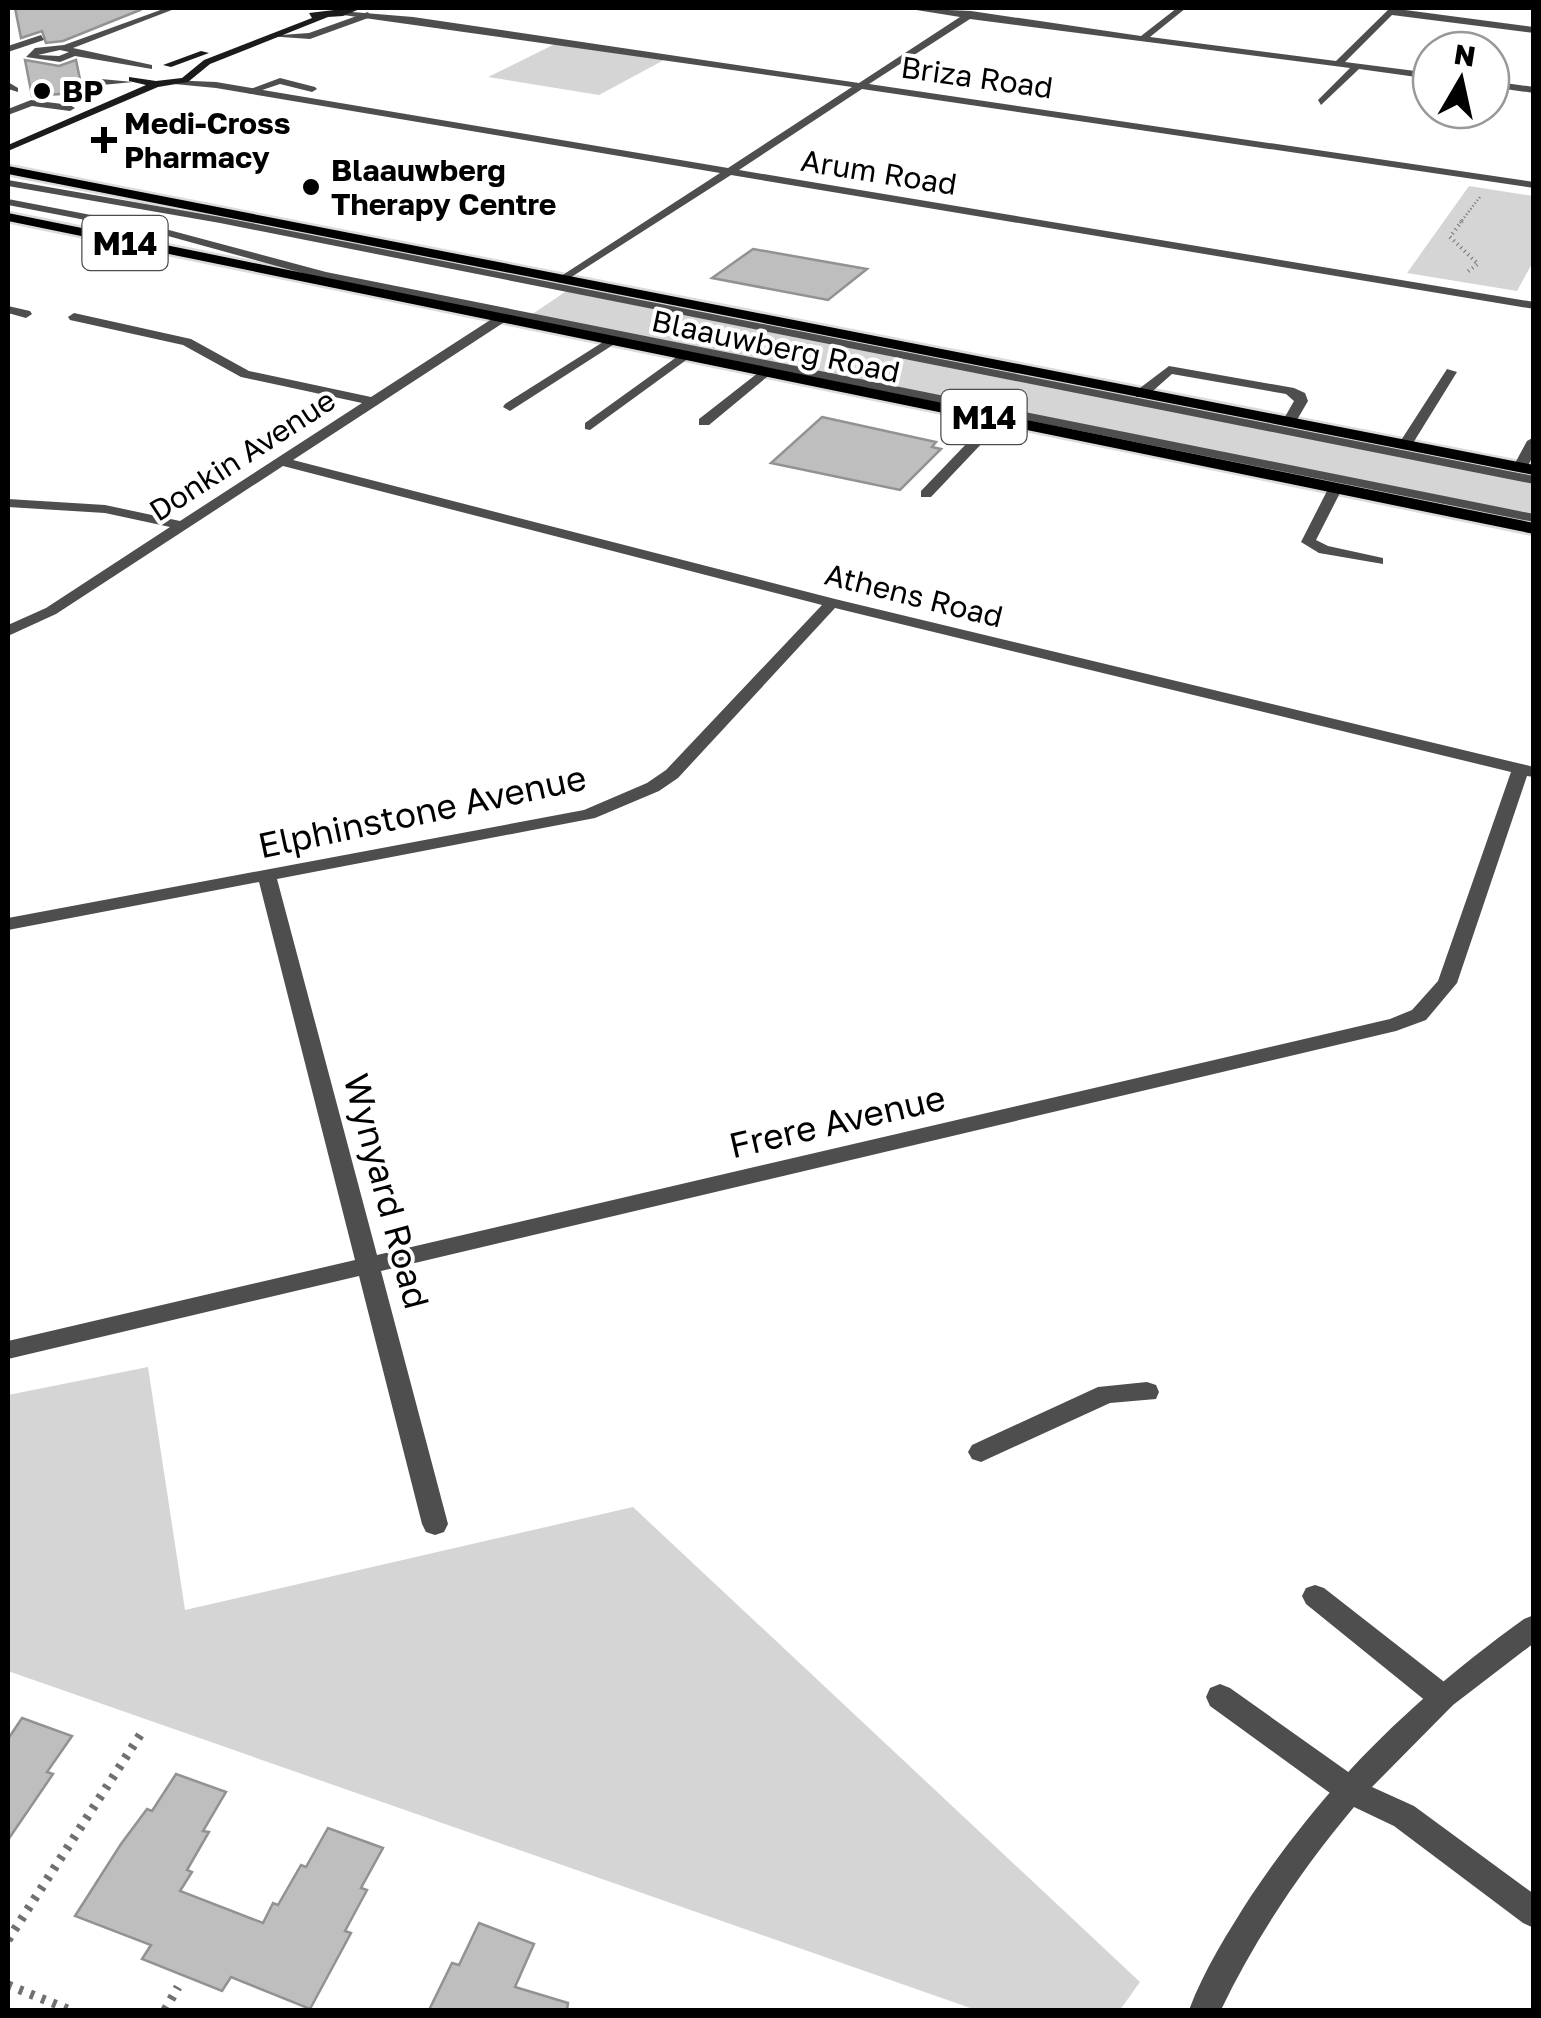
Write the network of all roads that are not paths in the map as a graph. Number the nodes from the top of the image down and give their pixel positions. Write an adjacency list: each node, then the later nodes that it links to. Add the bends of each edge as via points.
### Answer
1 (173, 8): 18 (street)
2 (358, 8): 8 (street); 13 (street, Briza Road)
3 (908, 8): 12 (street)
4 (981, 8): 12 (street)
5 (1182, 8): 17 (street)
6 (1392, 10): 14 (street); 22 (street)
7 (299, 12): 11 (street)
8 (340, 14): 9 (street, Briza Road); 11 (street)
9 (368, 15): 13 (street, Briza Road); 15 (street, via 310,36)
10 (288, 16): 23 (street)
11 (324, 16): 15 (street)
12 (968, 16): 17 (street); 32 (street)
13 (413, 20): 32 (street, Briza Road)
14 (1534, 30)
15 (271, 36): 26 (street)
16 (41, 38): 20 (street)
17 (1143, 38): 22 (street)
18 (72, 50): 19 (street); 21 (street); 25 (street)
19 (32, 54): 20 (street); 21 (street)
20 (8, 55)
21 (60, 60): 28 (street)
22 (1338, 64): 24 (street)
23 (168, 65): 25 (street); 26 (street)
24 (1356, 66): 27 (street); 37 (street)
25 (149, 67): 28 (street)
26 (194, 72): 29 (street); 31 (street, Arum Road)
27 (1411, 73)
28 (131, 79): 30 (street); 36 (street, via 101,82); 39 (street)
29 (169, 83): 30 (street); 31 (street, Arum Road)
30 (156, 84): 42 (street)
31 (216, 85): 35 (street, Arum Road)
32 (862, 85): 44 (street); 46 (street, Briza Road)
33 (312, 89): 35 (street, via 280,81)
34 (13, 91): 38 (street)
35 (250, 91): 44 (street, Arum Road)
36 (50, 102): 38 (street); 39 (street)
37 (1321, 102)
38 (31, 103): 40 (street)
39 (70, 108): 41 (street)
40 (8, 112)
41 (8, 134)
42 (8, 148)
43 (8, 170): 50 (main road, Blaauwberg Road / M14)
44 (730, 172): 52 (street); 55 (street, Arum Road)
45 (8, 183): 49 (street)
46 (1534, 186)
47 (8, 202): 51 (street, via 169,233)
48 (8, 217): 54 (main road, Blaauwberg Road / M14)
49 (367, 249): 50 (street); 51 (street, via 349,263); 52 (street)
50 (487, 265): 52 (main road, Blaauwberg Road / M14)
51 (313, 273): 53 (street); 54 (street)
52 (558, 284): 53 (street); 64 (main road, Blaauwberg Road / M14); 75 (street)
53 (476, 304): 79 (street)
54 (435, 306): 59 (main road, Blaauwberg Road / M14)
55 (1534, 306)
56 (8, 310): 57 (street)
57 (26, 314)
58 (74, 317): 65 (street, via 187,342 245,374)
59 (502, 318): 60 (main road, Blaauwberg Road / M14); 65 (street, Donkin Avenue)
60 (612, 340): 61 (main road, Blaauwberg Road / M14); 66 (street)
61 (685, 355): 62 (main road, Blaauwberg Road / M14); 70 (street)
62 (767, 372): 67 (main road, Blaauwberg Road / M14); 68 (street)
63 (1450, 372): 72 (street)
64 (1140, 394): 69 (main road, Blaauwberg Road / M14); 69 (street, via 1169,370 1289,391 1302,401)
65 (375, 402): 73 (street, Donkin Avenue)
66 (510, 407)
67 (998, 420): 76 (main road, Blaauwberg Road / M14); 77 (street)
68 (704, 422)
69 (1289, 422): 72 (main road, Blaauwberg Road / M14)
70 (590, 426)
71 (1534, 442): 74 (street)
72 (1405, 445): 74 (main road, Blaauwberg Road / M14)
73 (284, 462): 80 (street, Donkin Avenue); 83 (street, Athens Road)
74 (1527, 469)
75 (1534, 480)
76 (1335, 489): 81 (main road, Blaauwberg Road / M14); 82 (street, via 1308,542)
77 (926, 494)
78 (8, 503): 80 (street, via 104,508)
79 (1534, 518)
80 (185, 526): 84 (street, Donkin Avenue)
81 (1534, 529)
82 (1378, 561)
83 (832, 604): 85 (street, Athens Road); 86 (street, Elphinstone Avenue, via 654,786 589,814)
84 (8, 631)
85 (1528, 770): 88 (street, Frere Avenue, via 1447,983 1419,1014 1396,1024)
86 (267, 876): 87 (street, Elphinstone Avenue); 88 (street, Wynyard Road)
87 (8, 924)
88 (370, 1264): 89 (street, Frere Avenue); 92 (street, Wynyard Road)
89 (8, 1350)
90 (1147, 1392): 91 (street, via 1107,1394)
91 (981, 1452)
92 (435, 1524)
93 (1315, 1596): 96 (street)
94 (1534, 1627): 96 (street)
95 (1220, 1697): 97 (street)
96 (1442, 1697): 97 (street)
97 (1351, 1791): 98 (street, via 1404,1816); 99 (street, via 1252,1923)
98 (1534, 1913)
99 (1205, 2010)

